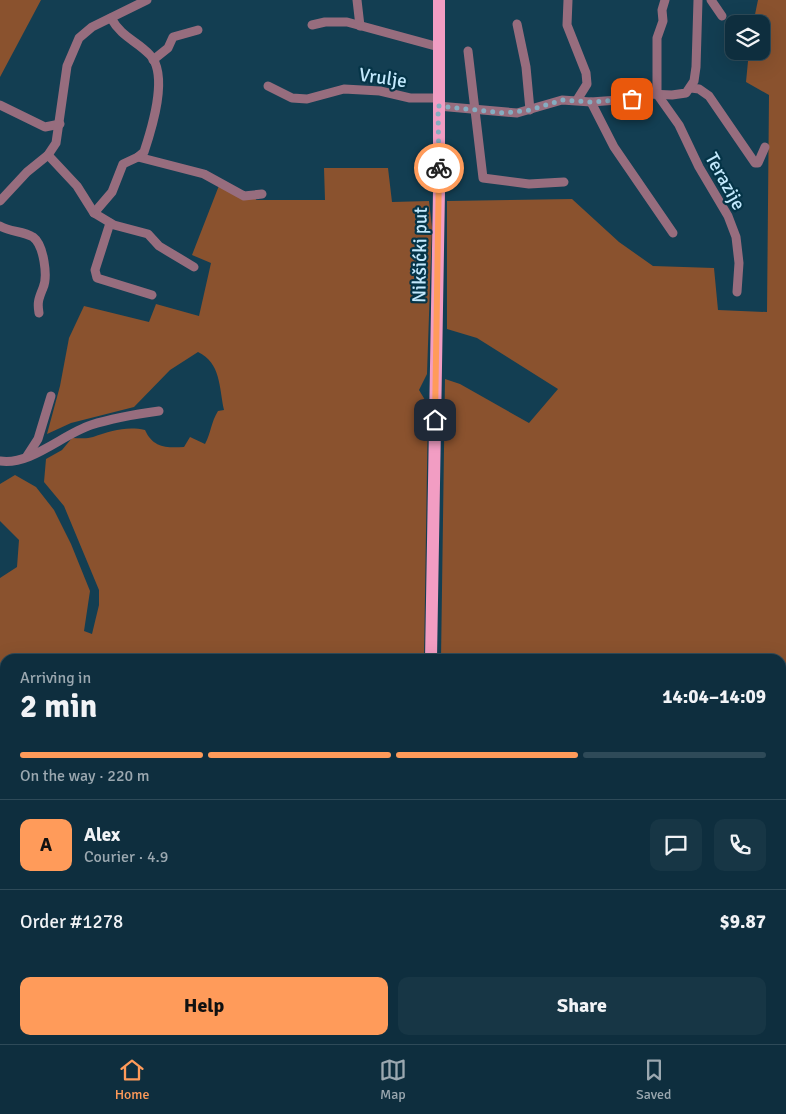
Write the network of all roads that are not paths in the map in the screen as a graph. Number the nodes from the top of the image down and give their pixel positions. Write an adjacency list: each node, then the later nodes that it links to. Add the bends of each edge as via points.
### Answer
1 (147, 0): 9 (street)
2 (357, 0): 12 (street)
3 (439, 0): 14 (main road, Nikšićki put)
4 (568, 0): 20 (street, via 567,25 586,73 586,84)
5 (665, 0): 19 (street, via 657,38)
6 (698, 0): 18 (street, via 698,48)
7 (711, 0): 8 (street)
8 (722, 16)
9 (111, 18): 16 (street, via 125,37); 26 (street, via 92,27 72,51)
10 (517, 24): 25 (street)
11 (312, 25): 12 (street, via 347,22)
12 (360, 26): 14 (street)
13 (198, 30): 16 (street, via 173,37 168,48)
14 (439, 47): 21 (main road, Nikšićki put)
15 (468, 52): 24 (street)
16 (153, 60): 29 (street, via 159,85 158,99 144,152)
17 (268, 86): 21 (street, Vrulje, via 292,98 307,99 344,89 371,90)
18 (690, 88): 19 (street, via 686,93); 27 (street, Terazije, via 699,89 709,96 756,163)
19 (657, 94): 22 (street); 38 (street, Terazije, via 678,125 728,216 736,237 739,263)
20 (577, 100): 22 (street); 25 (street, via 562,100)
21 (438, 102): 24 (street); 45 (main road, Nikšićki put)
22 (591, 102): 36 (street, via 614,147)
23 (0, 105): 26 (street, via 46,127)
24 (476, 109): 25 (street, via 505,113); 30 (street, via 483,178 529,184)
25 (530, 110)
26 (60, 124): 28 (street, via 56,143)
27 (765, 147)
28 (48, 155): 32 (street, via 27,172); 33 (street, via 77,186)
29 (138, 157): 31 (street, via 204,174 244,196); 33 (street, via 123,164 112,192)
30 (564, 182)
31 (262, 194)
32 (0, 202)
33 (94, 213): 34 (street)
34 (110, 223): 37 (street, via 148,234 159,246); 39 (street, via 95,270 97,278)
35 (0, 226): 40 (street, via 26,234 42,248 44,287 37,302)
36 (673, 233)
37 (194, 267)
38 (736, 292)
39 (152, 295)
40 (39, 314)
41 (51, 396): 43 (street, via 38,439)
42 (159, 411): 43 (street, via 92,424 67,434 45,450)
43 (26, 456): 44 (street, via 10,463)
44 (0, 461)
45 (430, 654)

